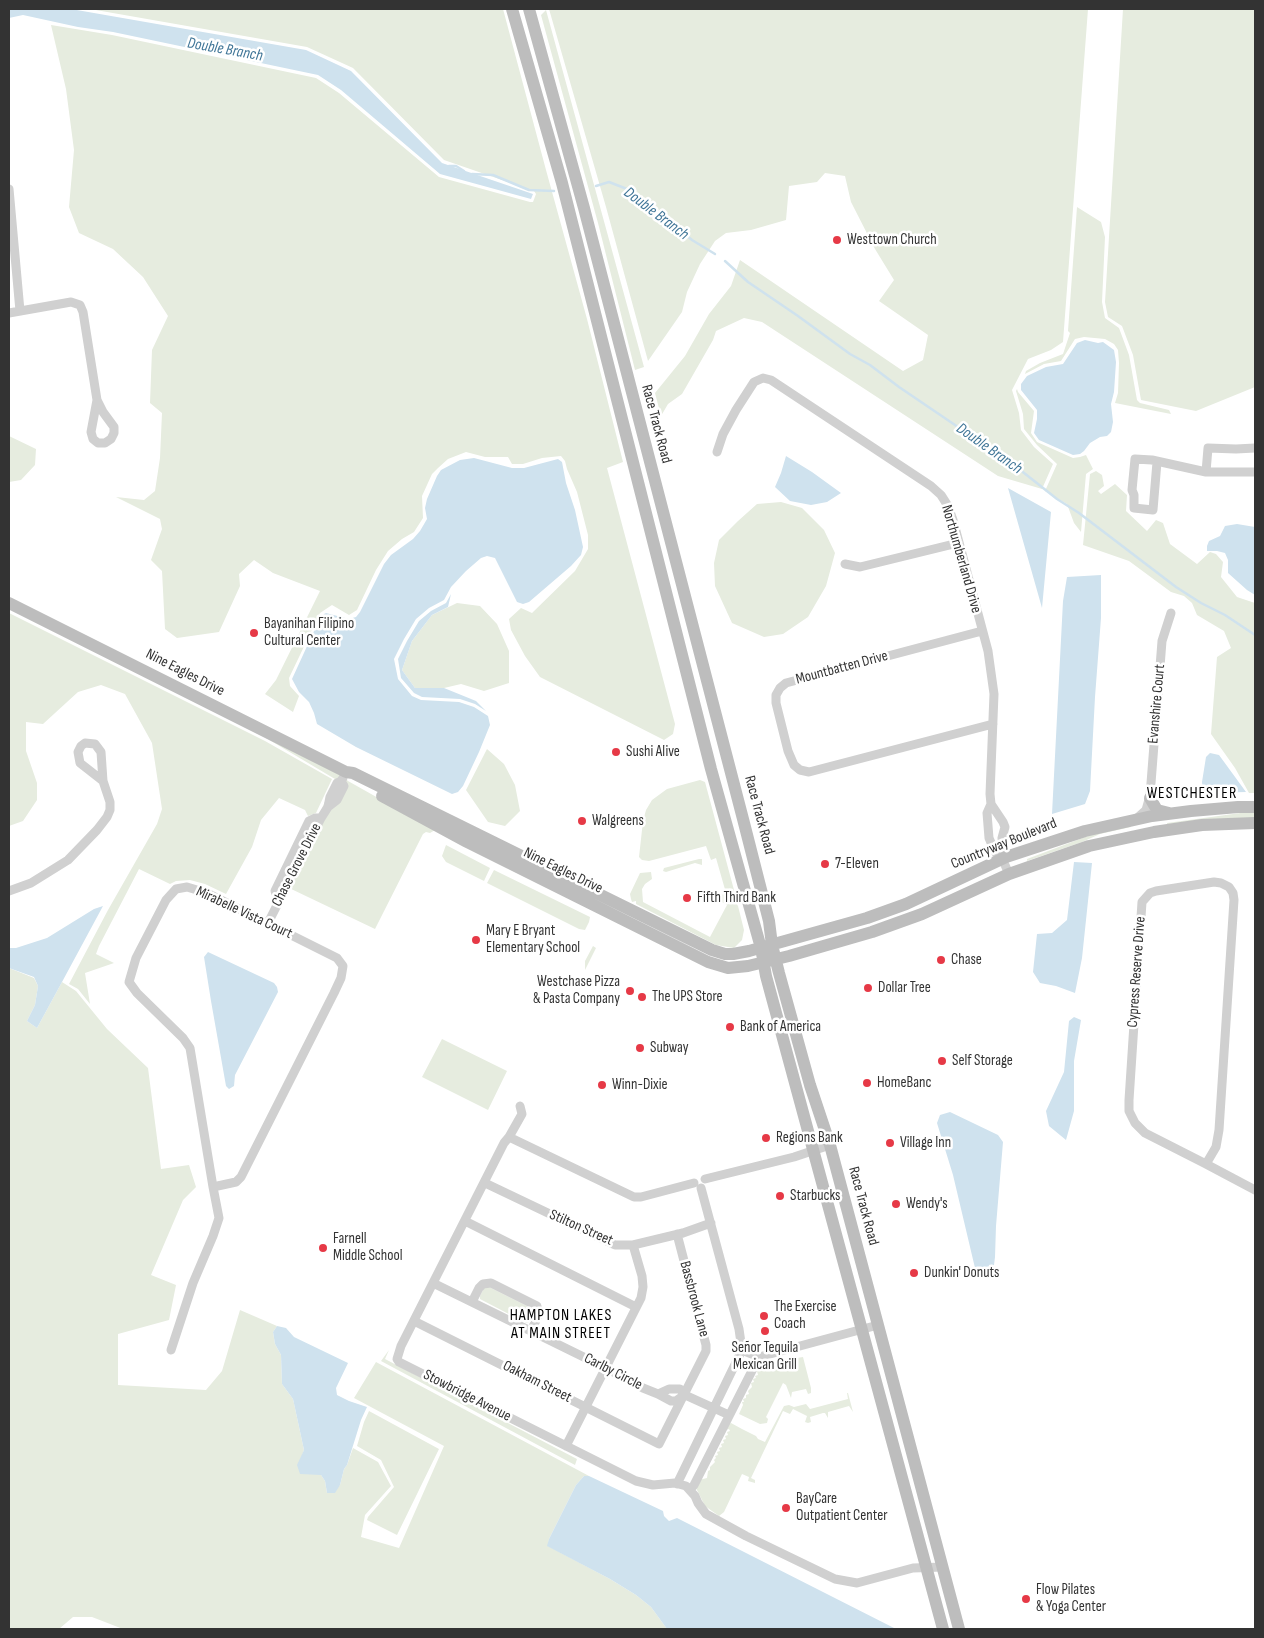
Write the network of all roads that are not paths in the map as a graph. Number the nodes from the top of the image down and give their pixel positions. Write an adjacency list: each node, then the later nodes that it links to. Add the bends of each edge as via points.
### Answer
1 (512, 9): 4 (main road, Race Track Road)
2 (529, 9): 3 (main road, Race Track Road)
3 (561, 123): 4 (main road); 8 (main road, Race Track Road)
4 (546, 127): 9 (main road, Race Track Road)
5 (9, 189): 6 (street)
6 (20, 311): 7 (street); 10 (street, via 71,302 80,305)
7 (9, 313)
8 (630, 385): 9 (main road); 22 (main road, Race Track Road)
9 (614, 390): 23 (main road, Race Track Road)
10 (97, 400)
11 (1255, 448): 14 (street, via 1208,448)
12 (717, 452): 16 (street, Northumberland Drive, via 723,434 754,382 763,378 771,380 931,486 948,506)
13 (1157, 462): 13 (street, via 1153,510 1134,508 1135,459); 14 (street)
14 (1206, 472): 15 (street)
15 (1255, 472)
16 (958, 543): 17 (street, via 860,567); 20 (street, Northumberland Drive)
17 (846, 564)
18 (9, 603): 24 (main road, Nine Eagles Drive)
19 (1171, 613): 26 (street, Evanshire Court, via 1162,641)
20 (982, 631): 21 (street, Northumberland Drive, via 994,694); 21 (street, Mountbatten Drive, via 786,683 776,695 776,703 794,765 808,772)
21 (993, 724): 27 (street, Northumberland Drive)
22 (723, 744): 23 (main road); 31 (main road, Race Track Road)
23 (711, 769): 31 (main road, via 722,782 732,813); 43 (main road, Race Track Road)
24 (343, 776): 34 (main road, Nine Eagles Drive); 42 (street, Chase Grove Drive, via 344,786 337,800 321,818 309,821 275,891 279,901)
25 (103, 781): 40 (street, via 110,810 97,830 68,860 31,883)
26 (1150, 797): 29 (main road, via 1157,810); 30 (street, Evanshire Court); 32 (street, Evanshire Court, via 1146,810)
27 (991, 804): 38 (street, Northumberland Drive, via 1005,827); 38 (street, Northumberland Drive, via 987,813 989,838)
28 (1255, 807): 29 (main road, Countryway Boulevard)
29 (1171, 814): 30 (main road, Countryway Boulevard)
30 (1152, 816): 32 (main road, Countryway Boulevard); 36 (street, via 1158,826); 37 (main road, via 1138,828 1097,839)
31 (743, 818): 43 (main road, Race Track Road, via 769,921)
32 (1134, 819): 35 (main road, Countryway Boulevard)
33 (1255, 823): 36 (main road, Countryway Boulevard)
34 (449, 827): 43 (main road, Nine Eagles Drive, via 712,950 733,954); 44 (main road, Nine Eagles Drive, via 708,962 728,968)
35 (1101, 827): 38 (main road, Countryway Boulevard); 39 (main road, via 1025,857)
36 (1167, 830): 37 (main road, Countryway Boulevard)
37 (1080, 849): 39 (main road, Countryway Boulevard)
38 (1001, 857): 39 (street, Northumberland Drive); 41 (main road, via 995,872 934,902); 43 (main road, Countryway Boulevard, via 918,898 875,915)
39 (1008, 874): 41 (main road, Countryway Boulevard)
40 (9, 891)
41 (918, 915): 44 (main road, Countryway Boulevard, via 842,942)
42 (268, 923): 52 (street, Mirabelle Vista Court, via 337,958 343,966 341,978 241,1177 236,1182); 52 (street, Mirabelle Vista Court, via 207,893 192,888 176,889 166,900 132,965 129,982 190,1048)
43 (766, 946): 44 (main road, Race Track Road)
44 (769, 961): 47 (main road, Race Track Road); 48 (main road, Race Track Road)
45 (521, 1110): 46 (street, Stowbridge Avenue)
46 (509, 1137): 50 (street, Stowbridge Avenue); 51 (street, via 634,1197)
47 (830, 1145): 48 (street); 62 (main road, Race Track Road)
48 (813, 1150): 51 (street); 63 (main road, Race Track Road)
49 (1206, 1164): 49 (street, Cypress Reserve Drive, via 1145,1133 1129,1111 1129,1100 1142,902 1156,891 1214,882 1229,887 1234,893 1234,900 1219,1130 1216,1146); 53 (street, Cypress Reserve Drive)
50 (485, 1183): 54 (street, Stowbridge Avenue); 57 (street, Stilton Street, via 603,1241)
51 (700, 1183): 55 (street)
52 (213, 1187): 65 (street, Mirabelle Vista Court, via 218,1218)
53 (1255, 1190)
54 (465, 1221): 58 (street, Stowbridge Avenue); 60 (street)
55 (710, 1223): 56 (street, Stilton Street); 66 (street)
56 (677, 1234): 57 (street, Stilton Street); 69 (street, Bassbrook Lane, via 706,1345)
57 (633, 1245): 60 (street, via 643,1287)
58 (434, 1283): 59 (street, Carlby Circle); 61 (street, Stowbridge Avenue)
59 (472, 1302): 64 (street, Carlby Circle); 64 (street, via 479,1288 491,1282 537,1306 538,1316)
60 (636, 1307): 68 (street)
61 (414, 1321): 70 (street, Oakham Street); 74 (street, Stowbridge Avenue, via 397,1353 399,1362)
62 (878, 1325): 63 (street); 77 (main road, Race Track Road)
63 (863, 1329): 67 (street); 78 (main road, Race Track Road)
64 (531, 1331): 68 (street, Carlby Circle)
65 (170, 1350)
66 (742, 1350): 67 (street); 71 (street)
67 (759, 1357): 72 (street)
68 (606, 1368): 69 (street, Carlby Circle, via 671,1401); 70 (street)
69 (685, 1395): 71 (street, Carlby Circle); 73 (street, Bassbrook Lane)
70 (586, 1407): 73 (street, Oakham Street); 74 (street)
71 (714, 1408): 72 (street, Carlby Circle); 75 (street)
72 (730, 1415): 76 (street)
73 (659, 1444)
74 (566, 1446): 75 (street, Stowbridge Avenue, via 645,1484)
75 (677, 1484): 76 (street, Stowbridge Avenue)
76 (690, 1490): 78 (street, via 701,1508 712,1517 841,1581 857,1583 913,1568)
77 (942, 1567): 78 (street); 80 (main road, Race Track Road)
78 (927, 1568): 79 (main road, Race Track Road)
79 (943, 1629)
80 (959, 1629)

